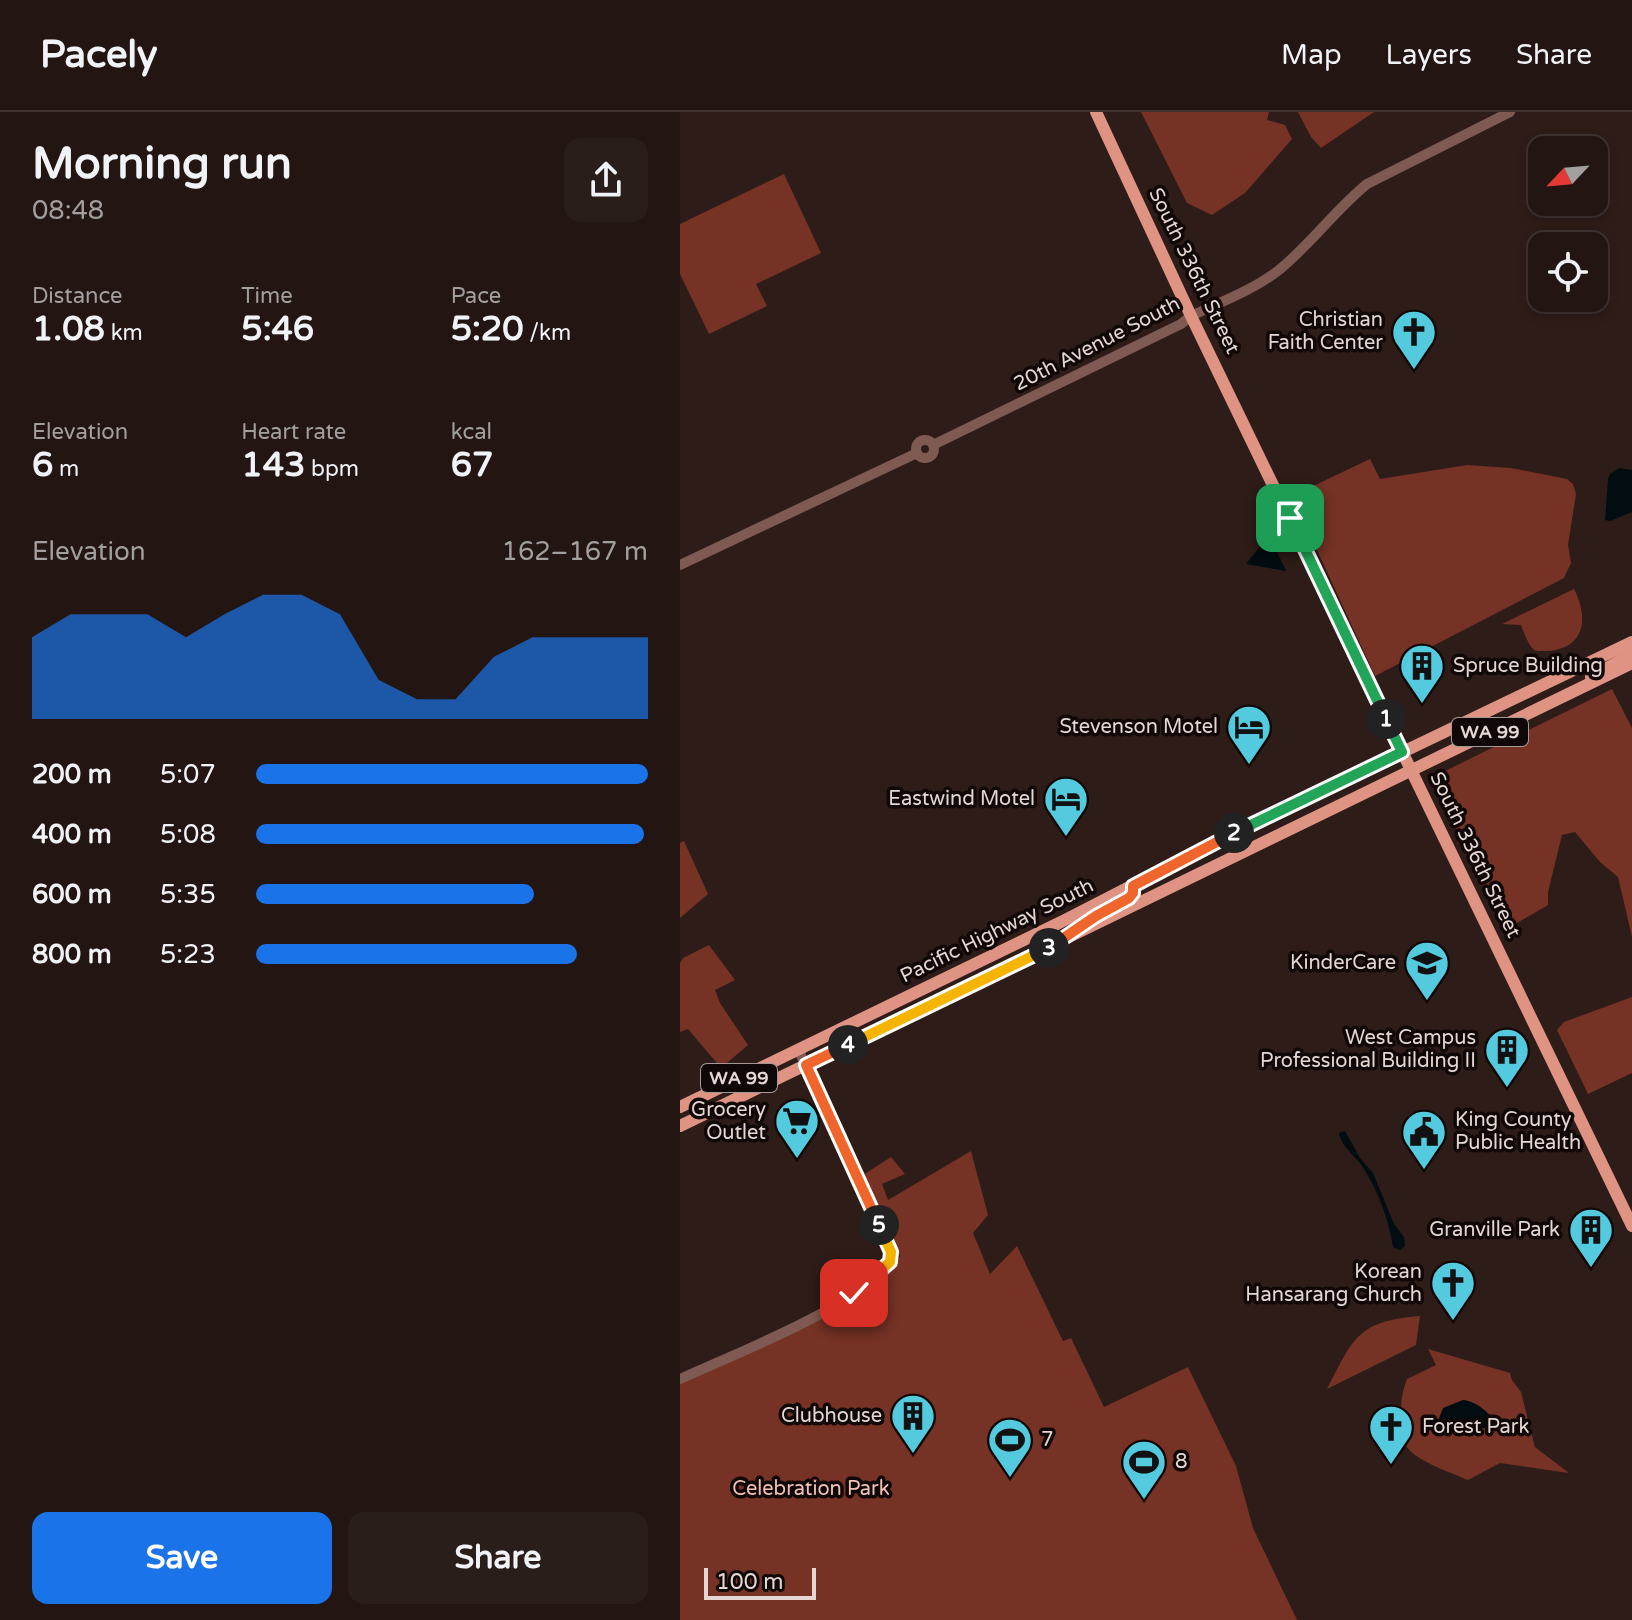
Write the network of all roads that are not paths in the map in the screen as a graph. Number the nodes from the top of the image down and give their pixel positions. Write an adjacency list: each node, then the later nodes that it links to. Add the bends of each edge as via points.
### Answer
1 (1096, 112): 3 (main road, South 336th Street)
2 (1510, 112): 3 (street, 20th Avenue South, via 1367,184 1277,271)
3 (1191, 316): 4 (street, 20th Avenue South, via 933,445 923,440 917,453); 9 (main road, South 336th Street)
4 (680, 565)
5 (1632, 642): 9 (main road, Pacific Highway South / WA 99)
6 (1632, 654): 8 (main road)
7 (1632, 663): 8 (main road, Pacific Highway South / WA 99)
8 (1570, 694): 10 (main road, Pacific Highway South / WA 99)
9 (1402, 752): 10 (main road, South 336th Street); 11 (main road, Pacific Highway South / WA 99)
10 (1411, 770): 13 (main road, Pacific Highway South / WA 99); 19 (main road, South 336th Street)
11 (1133, 886): 12 (main road, Pacific Highway South / WA 99); 13 (main road, via 1129,898)
12 (1073, 916): 14 (main road, via 1008,957); 15 (main road, Pacific Highway South / WA 99)
13 (1056, 944): 14 (main road, Pacific Highway South / WA 99)
14 (1007, 968): 16 (main road, Pacific Highway South / WA 99)
15 (798, 1049): 16 (street); 17 (main road, Pacific Highway South / WA 99)
16 (806, 1065): 18 (main road, Pacific Highway South / WA 99); 20 (street, via 891,1252 887,1266 845,1299)
17 (680, 1107)
18 (680, 1126)
19 (1632, 1226)
20 (680, 1379)

